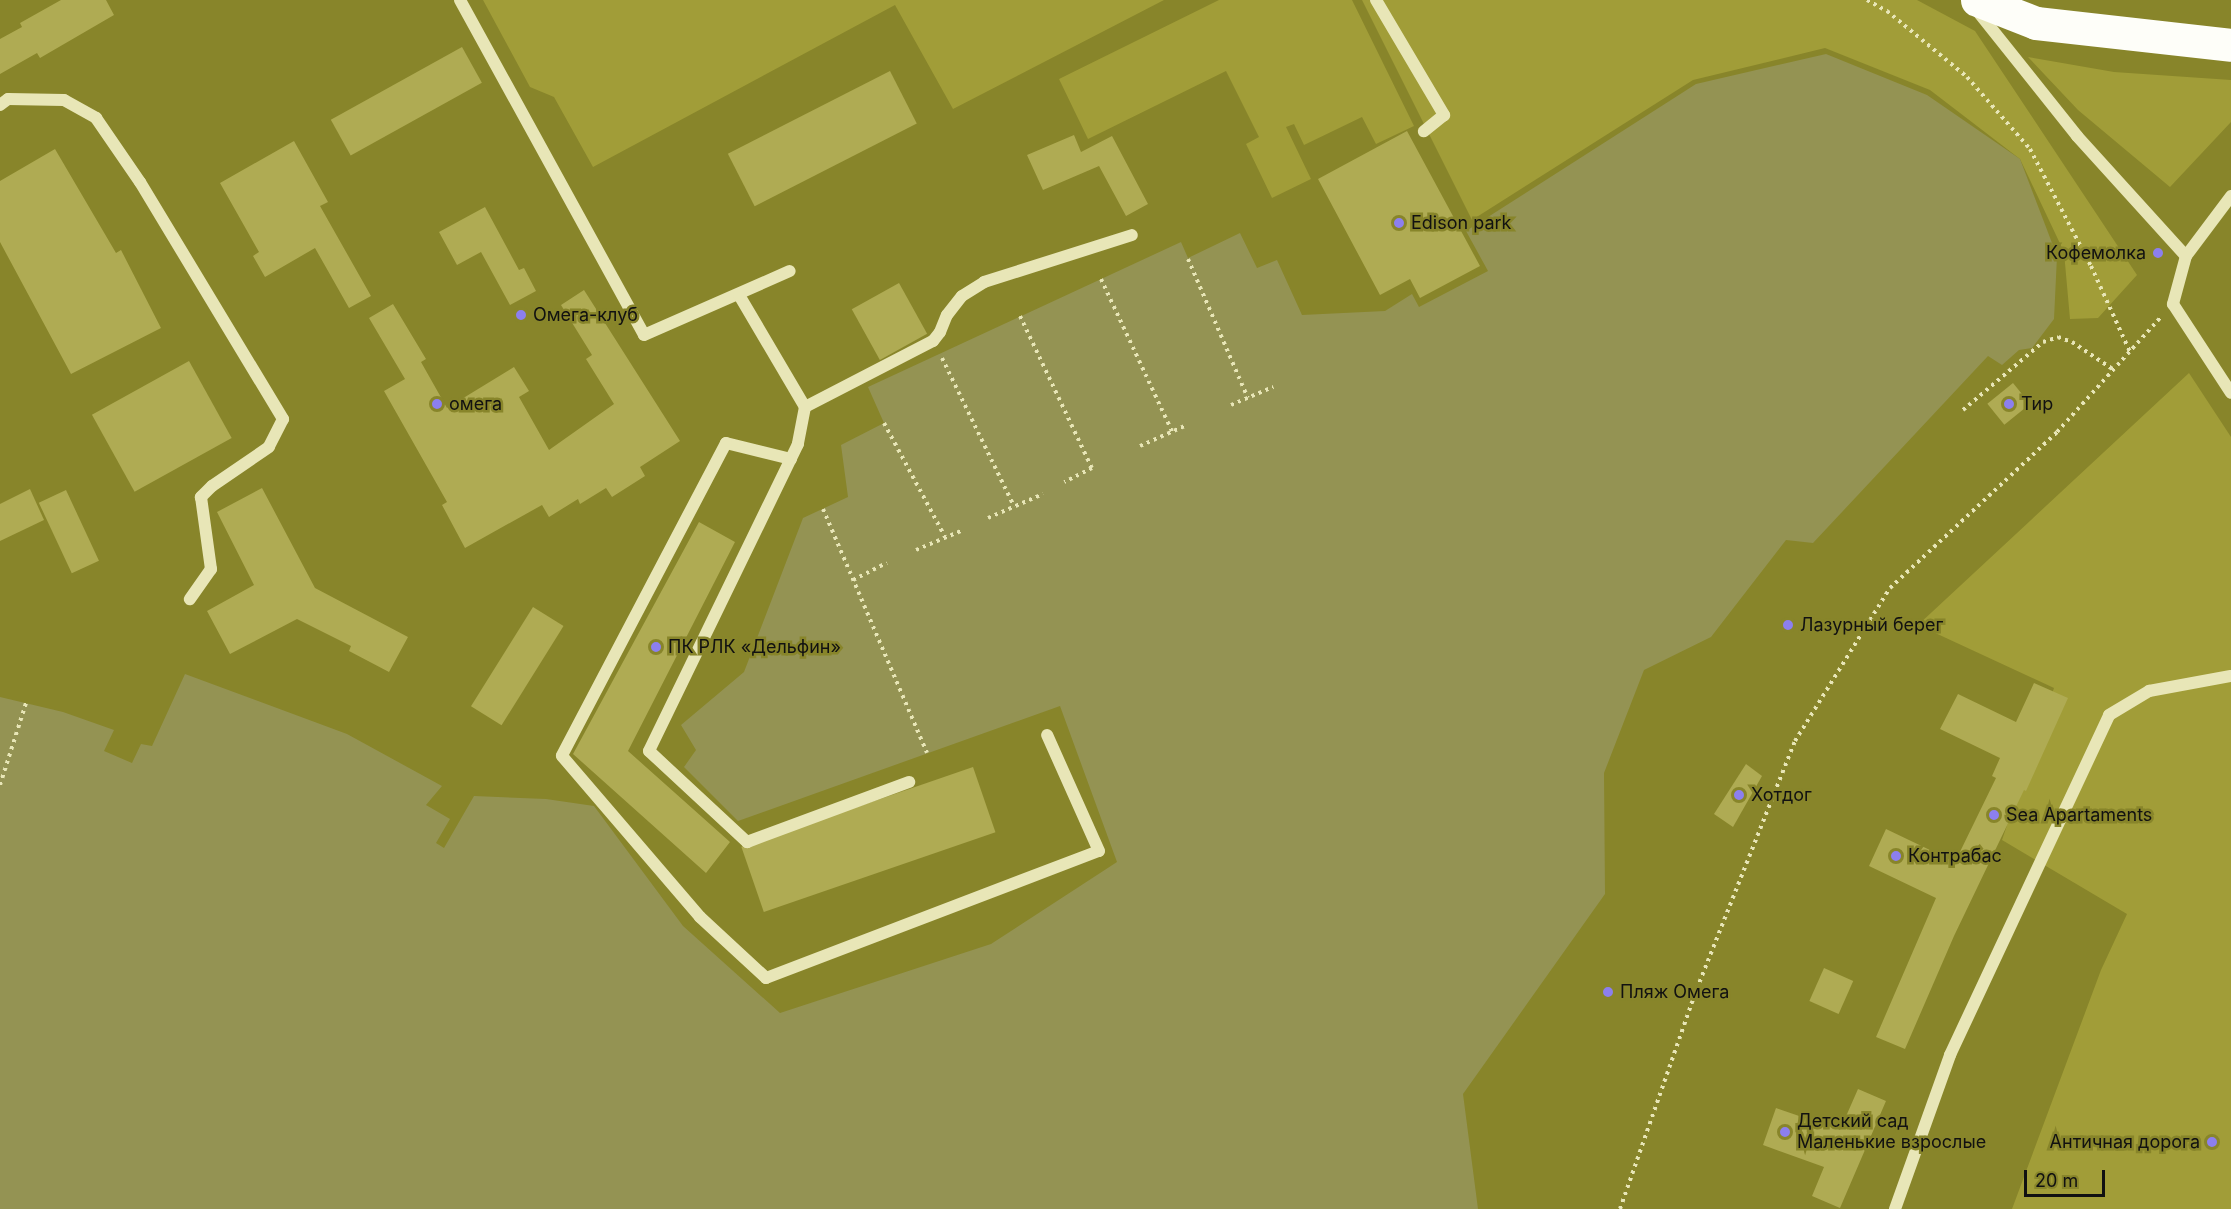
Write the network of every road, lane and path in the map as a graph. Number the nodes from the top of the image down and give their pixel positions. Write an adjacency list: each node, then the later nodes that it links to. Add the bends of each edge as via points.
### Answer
1 (460, 0): 15 (lane, via 644,335)
2 (1376, 0): 8 (lane, via 1444,115)
3 (1867, 0): 18 (path, via 1887,10 1967,76 2030,149 2091,266)
4 (1969, 0): 11 (lane, via 2077,136)
5 (1977, 0): 6 (main road, via 2036,23)
6 (2231, 45)
7 (0, 105): 42 (lane, via 8,99 64,100 96,118 140,182 283,418 268,447 201,497 211,569)
8 (1424, 131)
9 (2231, 196): 11 (lane)
10 (1132, 236): 25 (lane, via 984,282 962,296 933,341)
11 (2186, 256): 16 (lane)
12 (1188, 259): 23 (path)
13 (790, 271): 15 (lane)
14 (1101, 279): 29 (path)
15 (739, 295): 25 (lane)
16 (2173, 304): 18 (path); 22 (lane)
17 (1020, 316): 32 (path, via 1092,468)
18 (2130, 352): 20 (path)
19 (940, 353): 34 (path)
20 (2114, 370): 26 (path, via 2058,337 2043,342); 49 (path, via 2057,432 1890,588 1795,741 1694,996)
21 (1273, 387): 23 (path)
22 (2231, 393)
23 (1248, 398): 24 (path)
24 (1231, 405)
25 (805, 407): 31 (lane)
26 (1963, 410)
27 (885, 423): 38 (path)
28 (1187, 425): 29 (path)
29 (1172, 431): 30 (path)
30 (1140, 446)
31 (791, 459): 45 (lane, via 726,443 562,756 700,917 766,978 1099,851); 47 (lane, via 649,751 747,842)
32 (1064, 482)
33 (1042, 494): 34 (path)
34 (1014, 506): 36 (path)
35 (823, 509): 41 (path)
36 (988, 518)
37 (961, 531): 38 (path)
38 (945, 537): 39 (path)
39 (916, 550)
40 (887, 563): 41 (path)
41 (853, 580): 46 (path)
42 (190, 599)
43 (2231, 676): 50 (lane, via 2149,692 2109,715 1950,1055)
44 (27, 700): 48 (path)
45 (1047, 735)
46 (927, 753)
47 (909, 782)
48 (0, 785)
49 (1620, 1209)
50 (1895, 1209)

